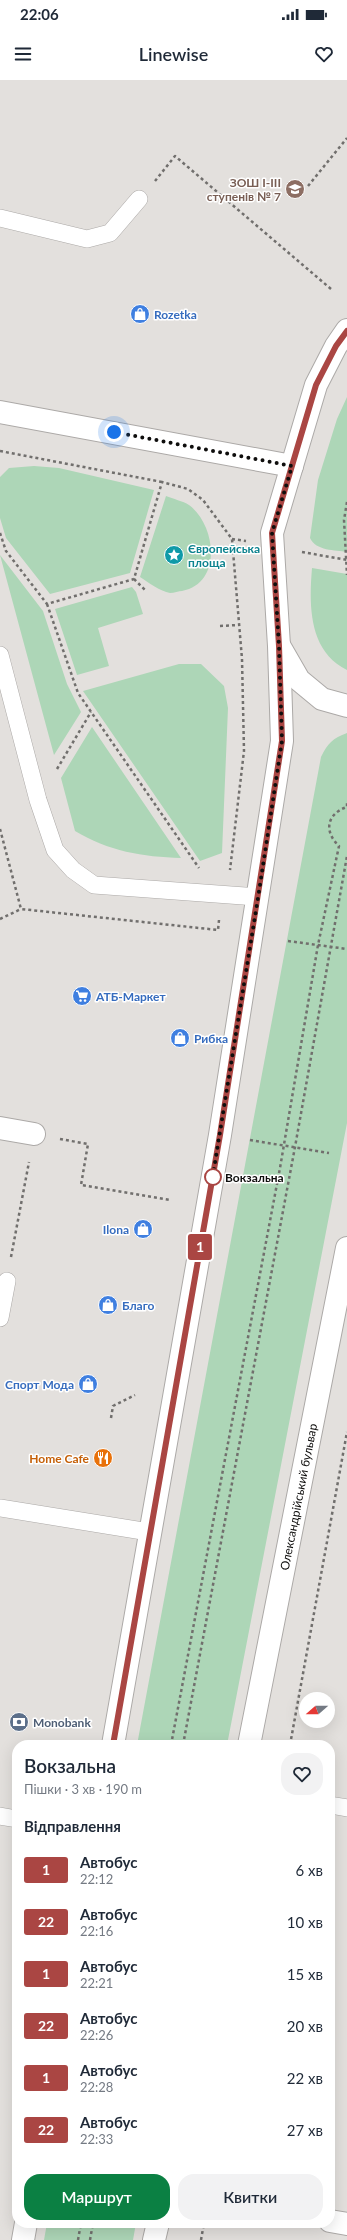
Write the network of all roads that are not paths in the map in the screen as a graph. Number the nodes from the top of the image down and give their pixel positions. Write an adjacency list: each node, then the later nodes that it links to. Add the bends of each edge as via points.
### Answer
1 (139, 199): 2 (lane, via 110,233 87,239)
2 (0, 218)
3 (347, 330): 5 (main road, via 316,385)
4 (0, 412): 5 (main road)
5 (292, 466): 6 (main road, via 272,533)
6 (279, 646): 8 (main road, via 299,680 322,699); 9 (main road, via 282,741)
7 (0, 655): 9 (lane, via 38,800 55,850 73,870 94,885)
8 (347, 706)
9 (258, 898): 17 (main road, via 220,1135)
10 (0, 1128): 11 (main road)
11 (34, 1134)
12 (347, 1248): 14 (main road, Олександрійський бульвар)
13 (7, 1281): 15 (lane)
14 (341, 1311): 19 (main road, Олександрійський бульвар)
15 (0, 1318)
16 (0, 1508): 17 (lane)
17 (149, 1532): 18 (main road)
18 (114, 1740)
19 (250, 1740)
20 (335, 1806): 21 (lane)
21 (347, 1808)
22 (0, 1816): 23 (lane)
23 (12, 1818)
24 (335, 2222): 25 (main road)
25 (347, 2224)
26 (25, 2228): 28 (main road)
27 (157, 2228): 29 (main road)
28 (23, 2240)
29 (154, 2240)

